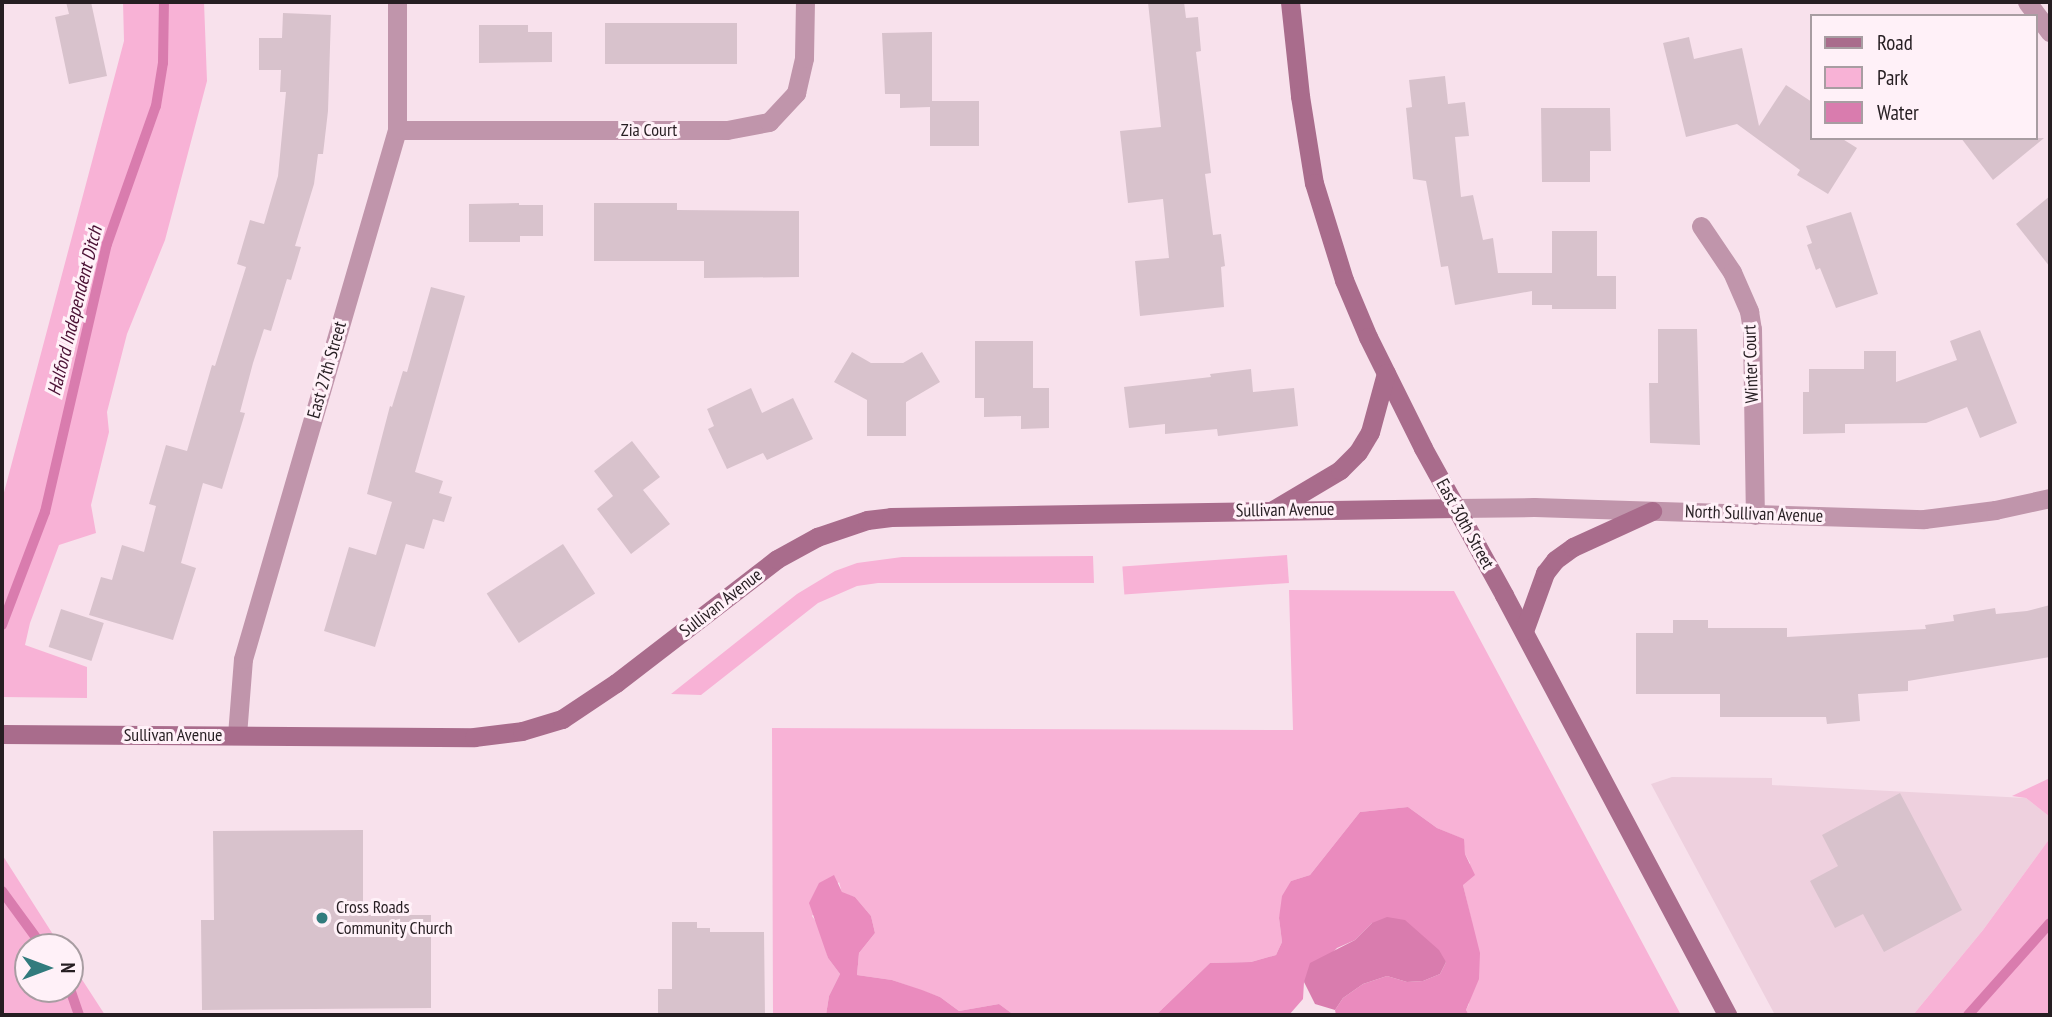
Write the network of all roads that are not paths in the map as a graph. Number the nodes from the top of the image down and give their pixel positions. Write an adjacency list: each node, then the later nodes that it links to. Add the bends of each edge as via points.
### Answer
1 (397, 2): 6 (street, East 27th Street)
2 (805, 2): 6 (street, Zia Court, via 804,58 796,93 769,122 727,130)
3 (1290, 2): 8 (main road, East 30th Street, via 1314,183 1344,280)
4 (2038, 17): 5 (street)
5 (2050, 32)
6 (397, 130): 16 (street, East 27th Street, via 243,659)
7 (1701, 226): 13 (street, Winter Court, via 1732,272 1749,311)
8 (1386, 373): 10 (main road, East 30th Street); 11 (main road, via 1370,432 1358,452 1340,470)
9 (2050, 498): 13 (street, North Sullivan Avenue, via 1924,519)
10 (1456, 508): 11 (main road, Sullivan Avenue); 12 (street, North Sullivan Avenue); 14 (main road, East 30th Street)
11 (1273, 510): 16 (main road, Sullivan Avenue, via 867,520 817,537 777,559 616,683 546,725 474,737)
12 (1652, 511): 13 (street, North Sullivan Avenue); 14 (main road, via 1555,560 1545,573)
13 (1755, 515)
14 (1524, 631): 17 (main road, East 30th Street)
15 (2, 734): 16 (main road, Sullivan Avenue)
16 (237, 735)
17 (1727, 1015)

